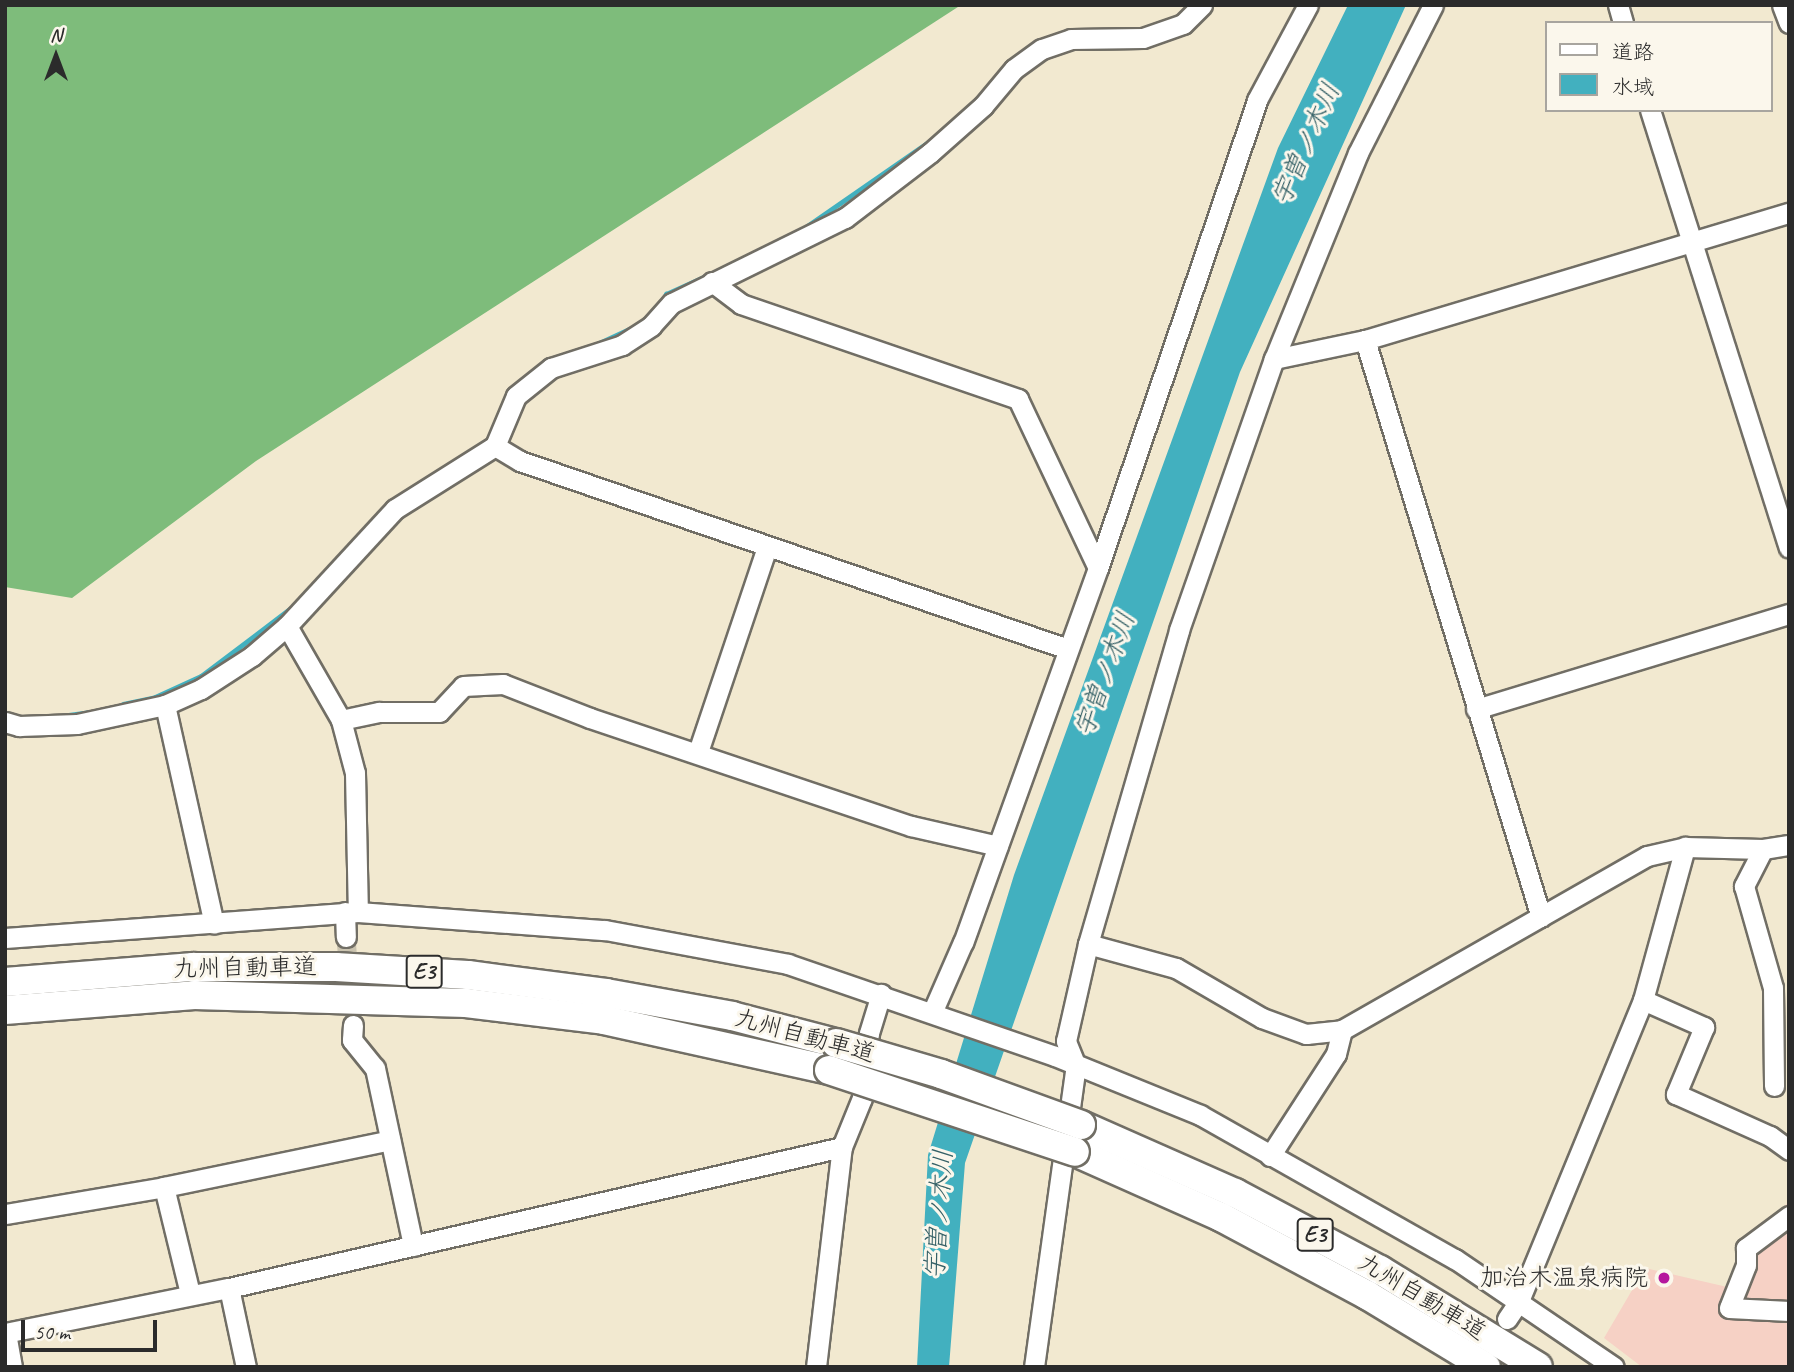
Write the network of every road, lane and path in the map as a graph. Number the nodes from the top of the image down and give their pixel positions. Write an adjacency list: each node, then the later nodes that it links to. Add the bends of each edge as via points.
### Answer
1 (1202, 5): 9 (street, via 1183,24 1143,38 1072,39 1042,49 1014,69 983,107 930,153 845,218)
2 (1308, 5): 15 (street, via 1257,100)
3 (1433, 5): 11 (street, via 1358,153)
4 (1782, 5): 5 (street)
5 (1789, 23)
6 (1651, 112): 8 (street)
7 (1789, 213): 8 (street)
8 (1691, 242): 10 (street); 14 (street)
9 (712, 282): 12 (street, via 672,303 651,326 622,345 551,368 516,396); 15 (street, via 741,304 1018,399)
10 (1365, 340): 11 (street); 20 (street)
11 (1274, 359): 33 (street, via 1179,630)
12 (495, 446): 13 (street, via 520,461); 17 (street, via 395,509)
13 (767, 547): 18 (street); 23 (street)
14 (1789, 547)
15 (1098, 568): 18 (street)
16 (1789, 614): 20 (street)
17 (287, 626): 19 (street, via 253,656); 21 (street)
18 (1068, 649): 25 (street)
19 (165, 705): 22 (street, via 78,724 19,726); 30 (street)
20 (1476, 709): 29 (street)
21 (341, 720): 23 (street, via 379,712 439,712 463,686 503,684); 28 (street, via 355,773)
22 (5, 722)
23 (698, 752): 25 (street, via 911,826)
24 (1789, 845): 27 (street)
25 (998, 846): 38 (street)
26 (1685, 847): 27 (street); 29 (street, via 1647,856); 36 (street)
27 (1763, 849): 43 (street, via 1744,886 1773,988)
28 (352, 912): 30 (street); 31 (street); 35 (street, via 605,930 788,964)
29 (1541, 917): 40 (street)
30 (214, 924): 32 (street)
31 (346, 937)
32 (5, 938)
33 (1088, 944): 40 (street, via 1176,968 1262,1018 1306,1034); 42 (street, via 1066,1041)
34 (5, 982): 41 (highway, 九州自動車道 / E3, via 193,967 336,967 468,975 619,995)
35 (881, 994): 38 (street); 46 (street, via 869,1033 862,1098)
36 (1643, 1000): 47 (street, via 1704,1027 1676,1094 1770,1136); 55 (street)
37 (5, 1010): 41 (highway, 九州自動車道 / E3, via 194,995 466,1003)
38 (937, 1015): 42 (street)
39 (353, 1025): 45 (street, via 352,1040 375,1068)
40 (1342, 1030): 48 (street, via 1336,1054)
41 (833, 1056): 44 (highway, 九州自動車道 / E3, bridge, via 941,1074)
42 (1076, 1066): 48 (street, via 1200,1115); 62 (street)
43 (1774, 1086)
44 (1078, 1138): 63 (highway, 九州自動車道 / E3, via 1367,1295); 64 (highway, 九州自動車道 / E3, via 1235,1193 1380,1270)
45 (390, 1140): 49 (street); 52 (street)
46 (842, 1147): 52 (street); 61 (street)
47 (1789, 1150)
48 (1270, 1156): 55 (street, via 1455,1259)
49 (164, 1187): 50 (street); 54 (street)
50 (5, 1214)
51 (1789, 1216): 56 (street, via 1746,1248 1746,1265 1729,1308)
52 (413, 1246): 53 (street)
53 (229, 1288): 54 (street); 60 (street)
54 (190, 1294): 58 (street)
55 (1519, 1301): 57 (street); 65 (street)
56 (1789, 1311)
57 (1507, 1319)
58 (6, 1333): 59 (street)
59 (12, 1367)
60 (246, 1367)
61 (816, 1367)
62 (1034, 1367)
63 (1486, 1367)
64 (1538, 1367)
65 (1614, 1367)

